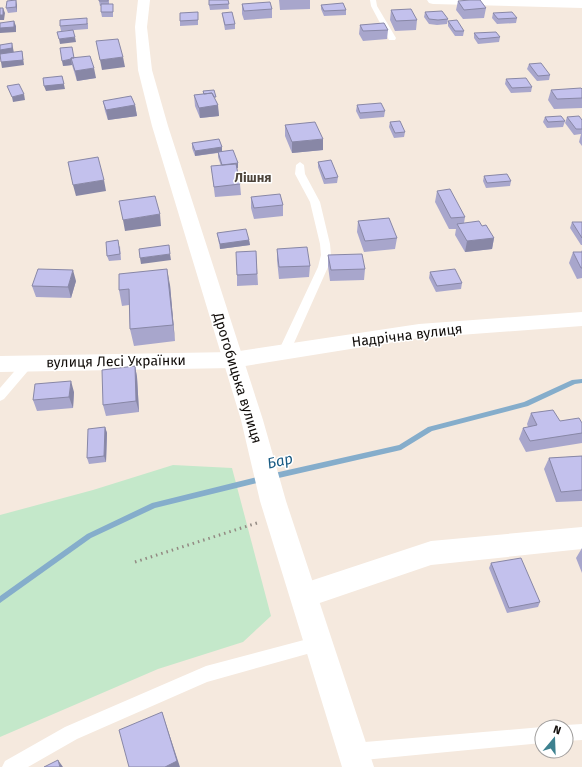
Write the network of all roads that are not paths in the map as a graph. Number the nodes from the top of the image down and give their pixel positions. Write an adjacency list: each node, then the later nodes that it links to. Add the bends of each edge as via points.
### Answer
1 (144, 0): 9 (main road, Дрогобицька вулиця, via 141,27 145,70)
2 (373, 0): 5 (lane)
3 (433, 0): 4 (main road)
4 (582, 4)
5 (392, 38)
6 (300, 165): 8 (lane, via 300,174 315,202 326,255 323,267)
7 (582, 319): 8 (main road, Надрічна вулиця, via 419,331)
8 (284, 352): 9 (main road, Надрічна вулиця)
9 (232, 360): 10 (main road, вулиця Лесі Українки); 14 (main road, Дрогобицька вулиця, via 252,420 276,509)
10 (29, 362): 11 (main road, вулиця Лесі Українки); 12 (lane)
11 (0, 364)
12 (0, 396)
13 (582, 538): 14 (main road, via 431,553)
14 (305, 595): 15 (main road, Дрогобицька вулиця)
15 (319, 644): 17 (main road, Дрогобицька вулиця); 18 (lane, via 206,674 71,733)
16 (534, 736): 17 (lane, Дрогобицька вулиця)
17 (356, 759)
18 (11, 767)

